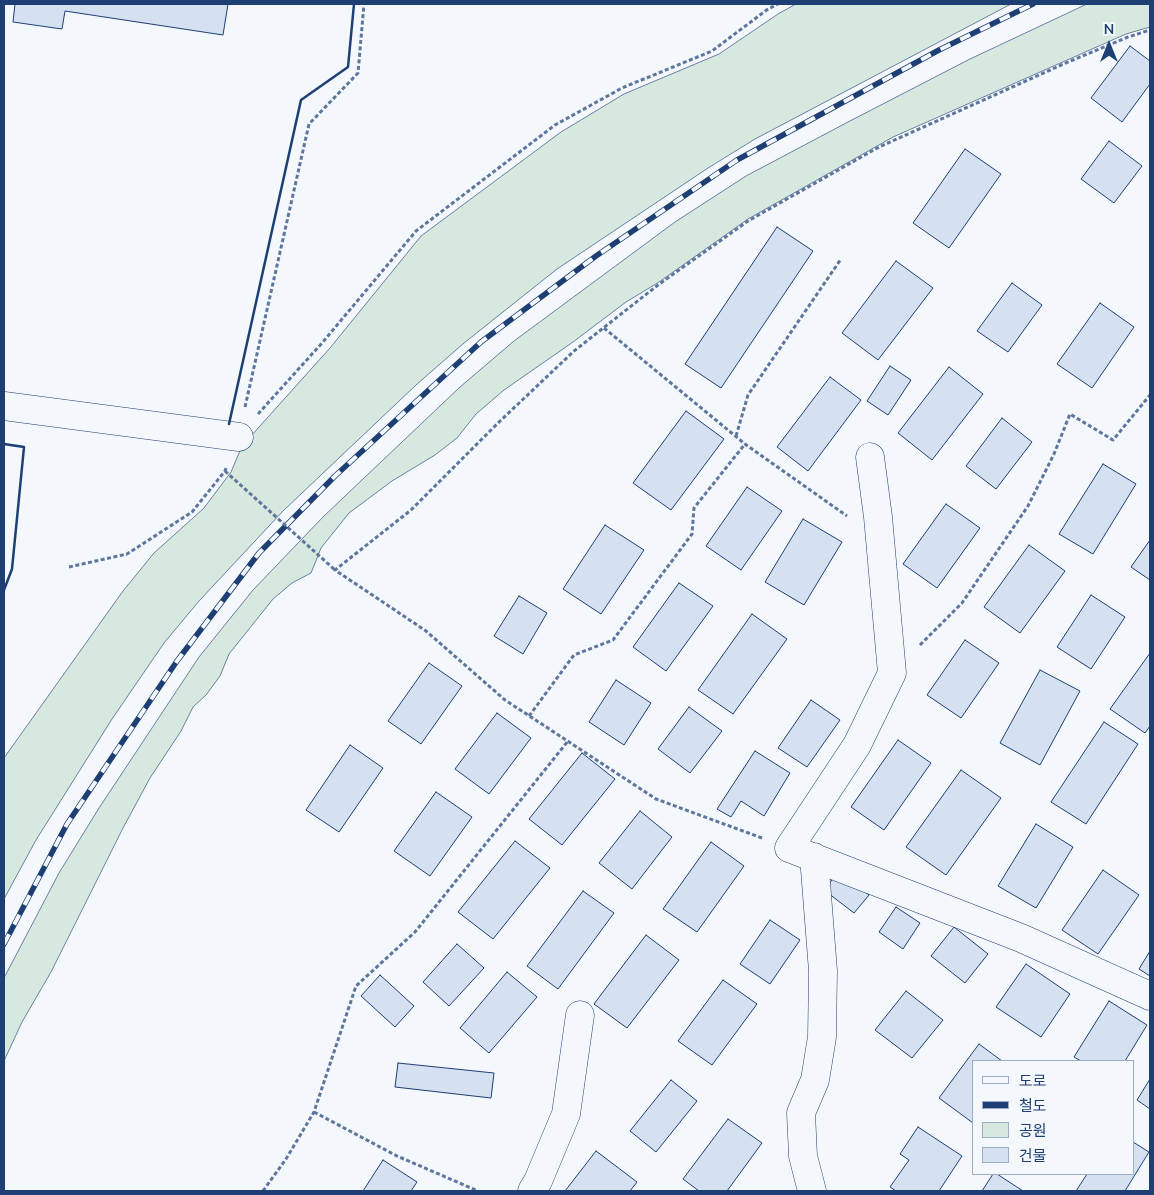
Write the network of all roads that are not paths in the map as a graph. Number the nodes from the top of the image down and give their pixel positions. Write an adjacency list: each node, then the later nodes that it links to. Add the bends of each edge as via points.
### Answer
1 (4, 406): 2 (street)
2 (238, 437)
3 (870, 457): 4 (street, via 892,673)
4 (801, 852): 5 (street, via 1021,938); 8 (street, via 823,971 822,1037 815,1080 801,1113 804,1156)
5 (1150, 996)
6 (580, 1015): 7 (street, via 566,1114)
7 (532, 1191)
8 (812, 1191)

